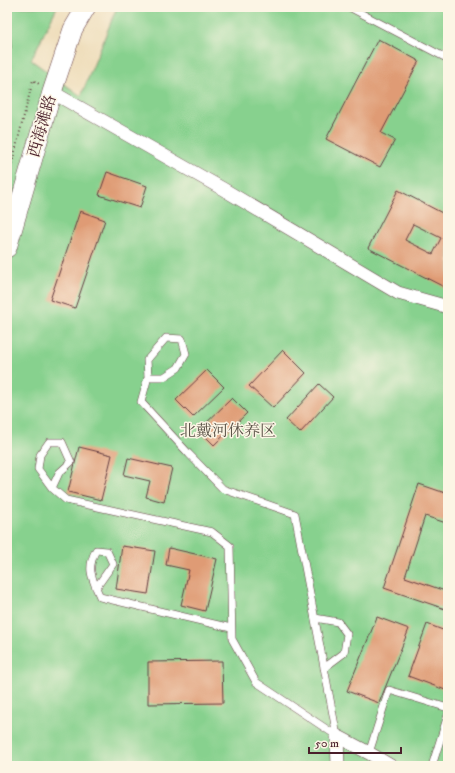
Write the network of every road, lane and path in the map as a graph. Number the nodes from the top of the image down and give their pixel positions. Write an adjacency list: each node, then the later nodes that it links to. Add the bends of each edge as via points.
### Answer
1 (86, 7): 4 (main road, 西海滩路, via 73,29)
2 (349, 7): 3 (lane)
3 (448, 59)
4 (52, 92): 5 (path, via 33,80); 6 (main road, 西海滩路); 7 (street, via 223,189 398,293)
5 (7, 183)
6 (7, 248)
7 (448, 307)
8 (148, 377): 8 (lane, via 148,360 166,338 182,339 186,354 178,368 164,377); 11 (lane, via 141,402 223,488 295,514)
9 (52, 488): 9 (lane, via 38,469 40,455 49,442 62,442 71,462 59,473); 12 (lane, via 66,500 212,532 230,546)
10 (96, 588): 10 (lane, via 91,575 91,560 96,550 107,551 113,564); 12 (lane, via 100,596)
11 (315, 618): 13 (lane); 13 (lane, via 338,622 347,634 344,653)
12 (231, 628): 16 (lane, via 232,639 256,682)
13 (324, 668): 16 (lane)
14 (448, 708): 17 (lane, via 389,690)
15 (448, 715): 20 (lane)
16 (337, 736): 17 (street); 18 (street)
17 (369, 753): 19 (street)
18 (338, 766)
19 (391, 766)
20 (432, 766)

